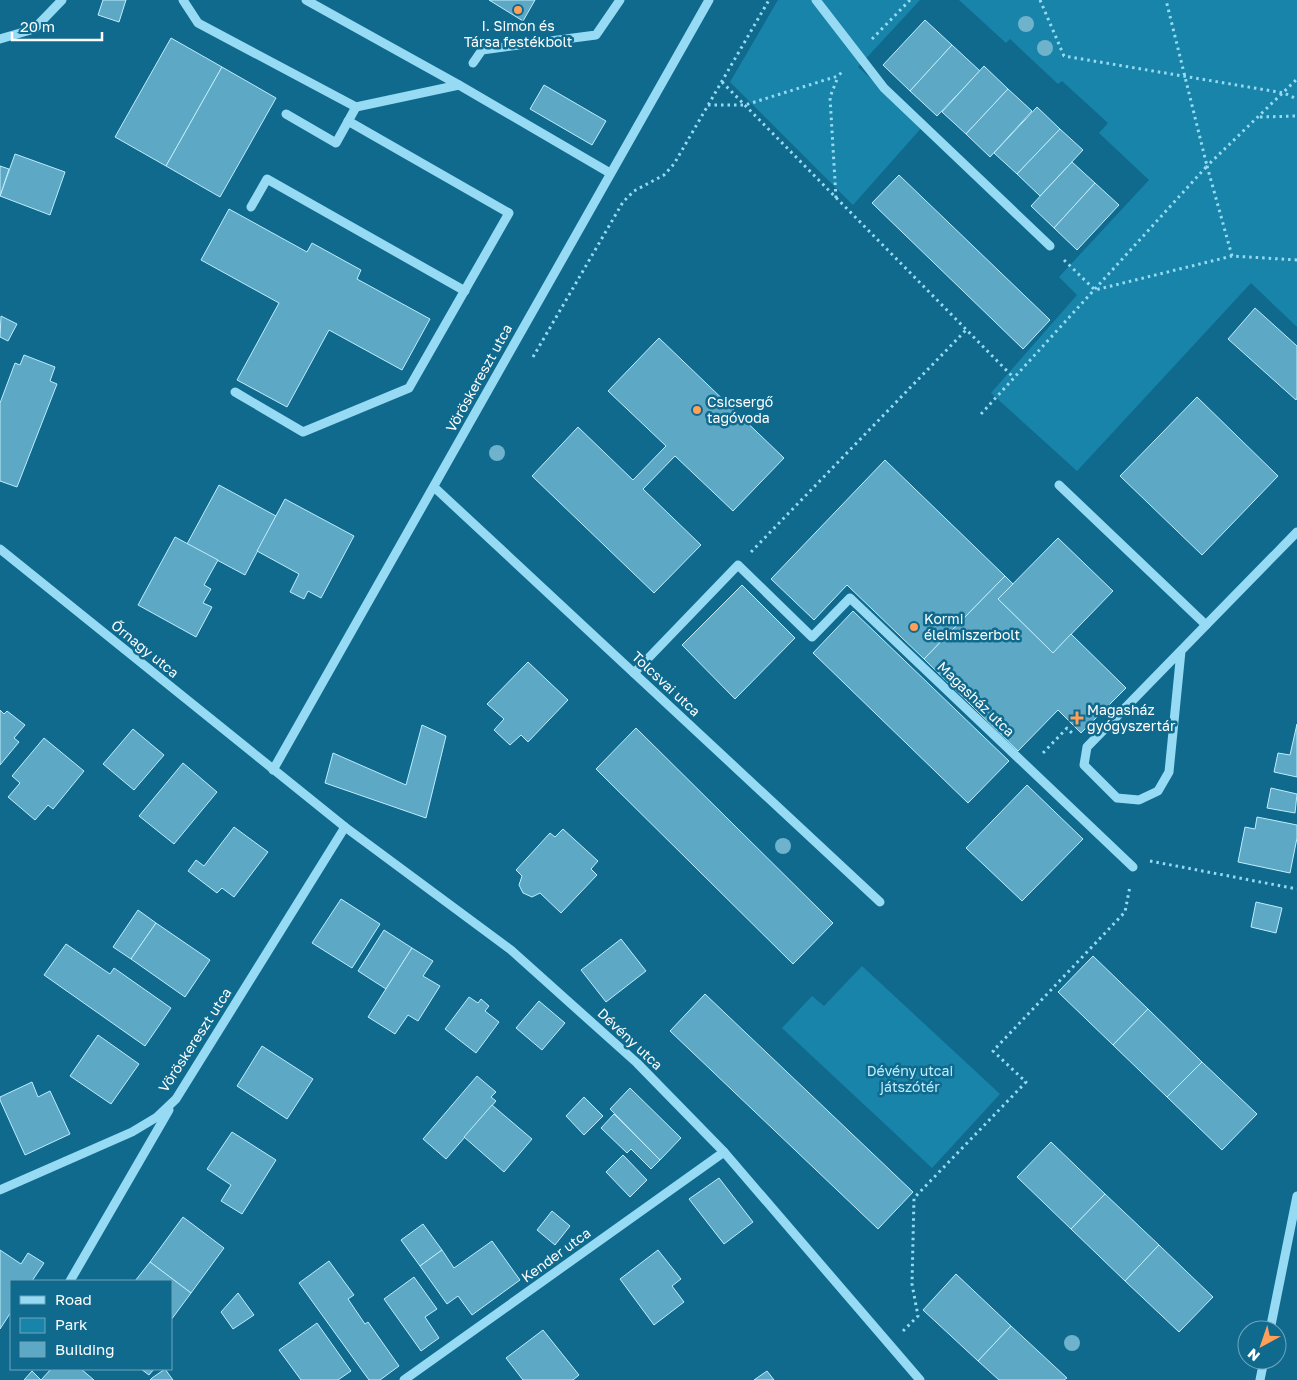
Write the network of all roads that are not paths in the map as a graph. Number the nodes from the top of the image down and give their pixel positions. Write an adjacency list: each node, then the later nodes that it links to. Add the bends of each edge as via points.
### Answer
1 (61, 0): 7 (street, via 34,29)
2 (183, 0): 10 (street, via 198,23)
3 (306, 0): 9 (street)
4 (620, 0): 8 (street, via 596,35 482,50)
5 (709, 0): 13 (street, Vöröskereszt utca)
6 (816, 0): 15 (street, via 884,88)
7 (0, 39)
8 (474, 63)
9 (458, 85): 10 (street); 13 (street)
10 (356, 107): 12 (street)
11 (286, 114): 12 (street, via 336,142)
12 (348, 121): 16 (street, via 509,213)
13 (610, 173): 19 (street, Vöröskereszt utca)
14 (251, 207): 16 (street, via 267,179)
15 (1050, 246)
16 (464, 291): 17 (street, via 409,388 303,432)
17 (235, 392)
18 (1059, 485): 22 (street)
19 (434, 487): 24 (street, Tolcsvai utca); 25 (street, Vöröskereszt utca)
20 (1297, 532): 22 (street)
21 (0, 549): 25 (street, Őrnagy utca)
22 (1206, 625): 23 (street)
23 (1181, 651): 23 (street, via 1087,747 1084,765 1117,798 1139,800 1158,791 1169,772)
24 (634, 673): 27 (street, Magasház utca, via 738,565 812,637 850,598); 28 (street, Tolcsvai utca)
25 (273, 770): 26 (street, Dévény utca)
26 (345, 827): 29 (street, Vöröskereszt utca); 30 (street, Dévény utca, via 511,950 637,1063)
27 (1133, 867)
28 (880, 902)
29 (176, 1099): 31 (street, Vöröskereszt utca, via 157,1117 132,1132); 34 (street)
30 (724, 1152): 36 (street, Kender utca); 37 (street, Dévény utca)
31 (0, 1190)
32 (1297, 1196): 33 (street)
33 (1293, 1240): 35 (street)
34 (71, 1280)
35 (1273, 1320)
36 (404, 1380)
37 (920, 1380)

